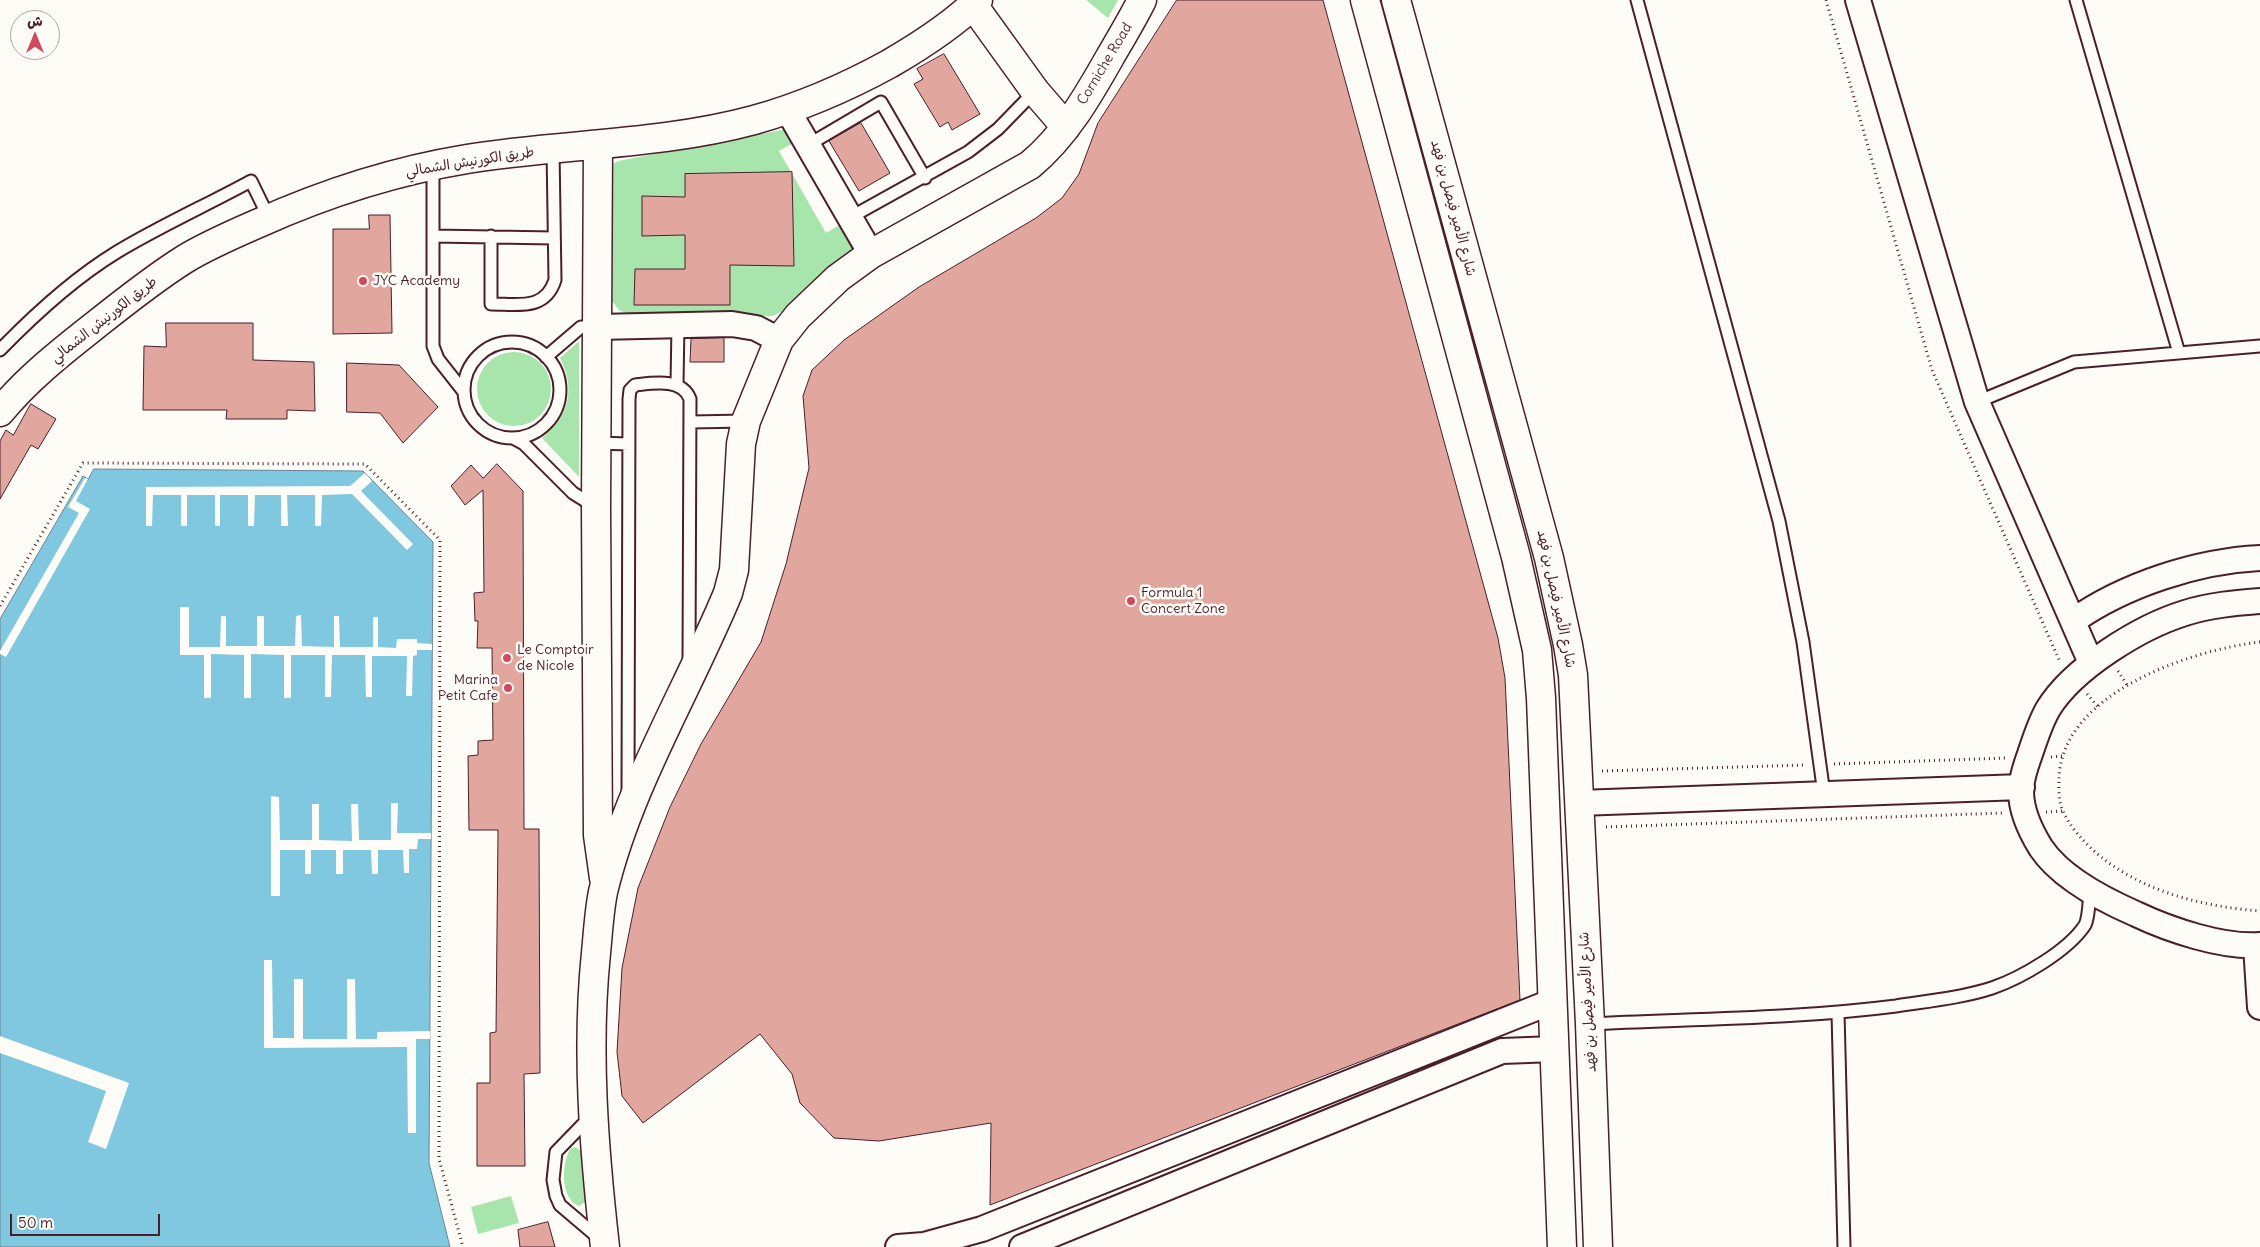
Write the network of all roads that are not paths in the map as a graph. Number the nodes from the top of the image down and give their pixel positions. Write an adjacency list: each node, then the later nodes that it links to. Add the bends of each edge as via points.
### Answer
1 (1144, 0): 12 (main road, Corniche Road)
2 (1356, 0): 9 (main road)
3 (1365, 0): 9 (main road, شارع الأمير فيصل بن فهد)
4 (1396, 0): 48 (main road, شارع الأمير فيصل بن فهد, via 1558,593 1573,675)
5 (1637, 0): 47 (lane, via 1779,521 1803,642)
6 (1858, 0): 33 (street)
7 (2076, 0): 29 (lane)
8 (976, 3): 10 (main road); 11 (main road, طريق الكورنيش الشمالي, via 935,35 884,67)
9 (1378, 50): 53 (main road, شارع الأمير فيصل بن فهد, via 1516,557 1537,650)
10 (1034, 91): 12 (main road); 17 (lane, via 984,140)
11 (787, 110): 13 (main road, طريق الكورنيش الشمالي, via 718,128); 14 (street)
12 (1066, 127): 23 (main road, Corniche Road, via 1030,165)
13 (598, 145): 15 (main road, طريق الكورنيش الشمالي); 25 (main road)
14 (808, 145): 17 (lane, via 881,102); 19 (street)
15 (553, 149): 16 (main road, طريق الكورنيش الشمالي); 22 (lane)
16 (433, 166): 18 (main road, طريق الكورنيش الشمالي, via 386,175); 20 (lane)
17 (924, 178): 19 (lane)
18 (269, 218): 28 (lane, via 251,181 116,253 60,296); 34 (main road, طريق الكورنيش الشمالي, via 186,259 152,282 57,355)
19 (851, 218): 23 (street)
20 (433, 236): 21 (lane); 32 (lane, via 433,346 438,359)
21 (491, 236): 22 (lane); 22 (lane, via 491,304 533,304 551,291 555,280)
22 (554, 238)
23 (871, 254): 26 (main road, Corniche Road, via 838,278 798,316)
24 (678, 326): 25 (street); 26 (street, via 732,324 756,328); 31 (lane)
25 (597, 327): 30 (lane, via 581,328); 38 (main road)
26 (779, 340): 35 (main road, Corniche Road)
27 (2260, 346): 29 (lane)
28 (0, 350)
29 (2179, 353): 33 (lane, via 2074,362)
30 (546, 357): 32 (lane, via 533,347 518,343 501,344 486,350 474,361 466,376); 37 (lane, via 556,371 560,387 558,403 542,428)
31 (677, 384): 36 (lane, via 690,399); 39 (lane, via 635,385 630,390)
32 (464, 392): 37 (lane, via 474,420 485,430)
33 (1977, 402): 43 (street)
34 (0, 412)
35 (746, 421): 36 (lane); 45 (main road, Corniche Road, via 738,480 734,570 723,607)
36 (690, 422): 45 (lane)
37 (514, 438): 40 (lane, via 573,493)
38 (596, 444): 39 (lane); 40 (main road)
39 (629, 444): 49 (lane)
40 (596, 507): 50 (main road, via 598,835)
41 (2260, 558): 43 (street, via 2232,559 2124,591)
42 (2260, 601): 44 (street, via 2224,604 2186,613 2145,629)
43 (2073, 621): 44 (street)
44 (2091, 663): 46 (street, via 2049,708 2036,735)
45 (689, 679): 49 (main road, Corniche Road)
46 (2022, 787): 47 (street); 51 (street, via 2030,828 2042,850)
47 (1824, 794): 48 (street)
48 (1578, 803): 56 (main road, شارع الأمير فيصل بن فهد)
49 (629, 812): 50 (main road, Corniche Road)
50 (605, 886): 58 (main road, via 590,1039)
51 (2090, 892): 52 (street, via 2170,929 2232,944); 55 (lane, via 2086,923 2076,935 2054,955 1993,988 1952,998)
52 (2258, 945): 54 (street)
53 (1552, 1002): 57 (main road, شارع الأمير فيصل بن فهد); 59 (street)
54 (2260, 1007)
55 (1838, 1013): 56 (lane); 65 (lane)
56 (1590, 1024): 64 (main road, شارع الأمير فيصل بن فهد)
57 (1555, 1049): 62 (street, via 1502,1051); 63 (main road, شارع الأمير فيصل بن فهد)
58 (594, 1113): 60 (main road); 60 (lane, via 556,1152 553,1180 560,1205)
59 (976, 1239): 61 (street)
60 (605, 1245)
61 (898, 1247)
62 (1022, 1247)
63 (1562, 1247)
64 (1598, 1247)
65 (1844, 1247)

